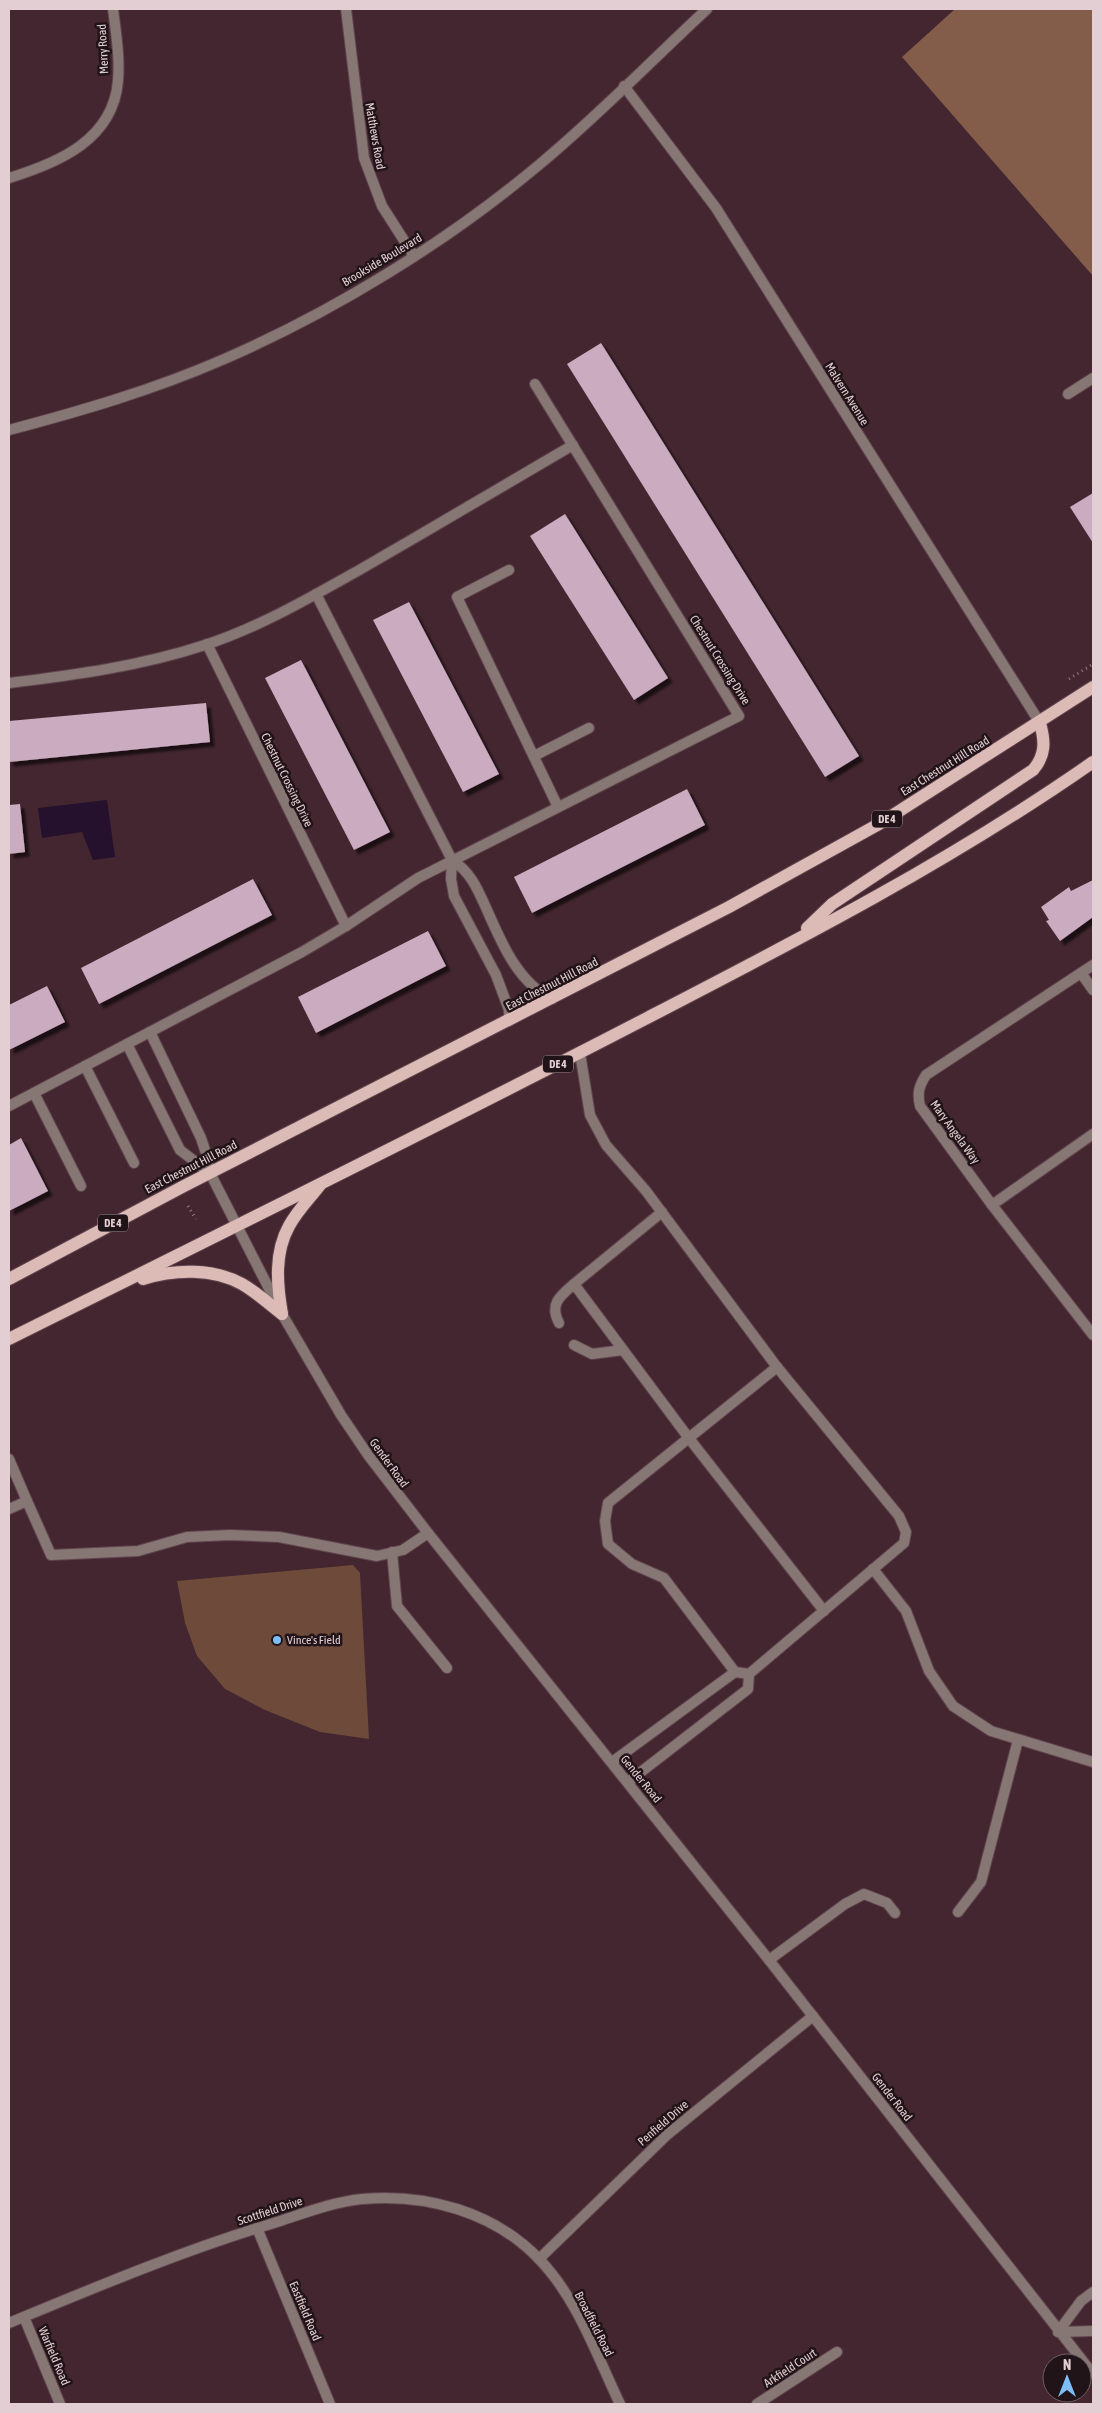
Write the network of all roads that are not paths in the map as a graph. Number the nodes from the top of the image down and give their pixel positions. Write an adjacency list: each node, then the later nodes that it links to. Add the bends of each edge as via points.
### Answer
1 (113, 9): 5 (street, Merry Road, via 118,83 114,102 104,122 76,151)
2 (346, 9): 6 (street, Matthews Road, via 364,158 382,206)
3 (707, 9): 4 (street, Brookside Boulevard)
4 (624, 86): 6 (street, Brookside Boulevard, via 540,164); 17 (street, Malvern Avenue, via 716,208)
5 (9, 178)
6 (414, 256): 10 (street, Brookside Boulevard, via 311,316 222,360 132,394)
7 (1093, 378): 9 (street)
8 (536, 384): 11 (street, Chestnut Crossing Drive)
9 (1068, 394)
10 (9, 430)
11 (573, 445): 13 (street); 21 (street, Chestnut Crossing Drive, via 739,716)
12 (509, 570): 19 (street, via 457,597)
13 (316, 594): 14 (street); 22 (street)
14 (207, 644): 15 (street, via 126,665); 23 (street, Chestnut Crossing Drive)
15 (9, 683)
16 (1093, 687): 17 (main road, East Chestnut Hill Road / DE 4)
17 (1040, 723): 24 (main road, via 1044,737 1042,760 1034,770 832,904); 28 (main road, East Chestnut Hill Road / DE 4, via 879,824)
18 (589, 728): 19 (street)
19 (534, 756): 21 (street)
20 (1093, 762): 24 (main road, DE 4, via 900,883)
21 (558, 807): 22 (street, Chestnut Crossing Drive)
22 (452, 860): 23 (street, Chestnut Crossing Drive, via 388,896); 28 (street, via 464,868 474,882 521,974); 29 (street, via 454,896 496,975 509,1010)
23 (346, 926): 30 (street, Chestnut Crossing Drive)
24 (795, 940): 32 (main road, DE 4)
25 (1093, 965): 26 (street, Mary Angela Way)
26 (1081, 973): 27 (street); 41 (street, Mary Angela Way, via 926,1075 920,1085 917,1095 920,1106)
27 (1093, 990)
28 (552, 999): 29 (main road, East Chestnut Hill Road / DE 4)
29 (509, 1021): 38 (main road, East Chestnut Hill Road / DE 4)
30 (150, 1032): 31 (street, Chestnut Crossing Drive); 38 (street, via 201,1138)
31 (128, 1044): 33 (street, Chestnut Crossing Drive); 38 (street, via 180,1150)
32 (580, 1053): 39 (main road, DE 4); 42 (street, via 590,1114 606,1146)
33 (86, 1066): 34 (street, Chestnut Crossing Drive); 37 (street)
34 (34, 1093): 35 (street, Chestnut Crossing Drive); 40 (street)
35 (9, 1106)
36 (1093, 1134): 41 (street)
37 (134, 1163)
38 (210, 1173): 43 (street, Gender Road); 44 (main road, East Chestnut Hill Road / DE 4)
39 (322, 1183): 43 (main road, DE 4); 47 (main road, via 289,1225 280,1247 277,1282)
40 (81, 1186)
41 (992, 1205): 49 (street, Mary Angela Way)
42 (662, 1212): 45 (street); 53 (street)
43 (236, 1226): 46 (main road, DE 4); 47 (street, Gender Road)
44 (9, 1278)
45 (574, 1284): 48 (street, via 554,1306); 52 (street)
46 (105, 1291): 47 (main road, via 158,1274 191,1271 226,1277 242,1284); 50 (main road, DE 4)
47 (282, 1314): 58 (street, Gender Road, via 341,1415)
48 (559, 1324)
49 (1093, 1335)
50 (9, 1339)
51 (574, 1345): 52 (street, via 592,1354)
52 (623, 1350): 54 (street)
53 (777, 1367): 54 (street); 60 (street, via 899,1516 906,1532 904,1543)
54 (688, 1437): 61 (street); 63 (street, via 608,1503 605,1521 608,1544 632,1564 664,1578)
55 (9, 1460): 56 (street)
56 (27, 1501): 57 (street); 59 (street, via 50,1554 138,1551 187,1537 230,1535 279,1537 377,1556)
57 (9, 1509)
58 (428, 1533): 59 (street, via 403,1550); 66 (street, Gender Road)
59 (392, 1552): 62 (street, via 397,1606)
60 (873, 1570): 61 (street); 65 (street, via 906,1611 929,1671 953,1706 991,1731)
61 (824, 1611): 64 (street)
62 (447, 1668)
63 (735, 1672): 64 (street); 66 (street)
64 (749, 1674): 68 (street, via 748,1689)
65 (1018, 1740): 67 (street); 69 (street, via 981,1882)
66 (612, 1762): 68 (street, Gender Road)
67 (1093, 1762)
68 (628, 1782): 71 (street, Gender Road)
69 (958, 1912)
70 (895, 1913): 71 (street, via 887,1903 864,1894 845,1904)
71 (769, 1960): 72 (street, Gender Road)
72 (813, 2016): 74 (street, Penfield Drive, via 668,2134); 79 (street, Gender Road)
73 (257, 2228): 74 (street, Scottfield Drive, via 360,2199 412,2200 462,2210 485,2220); 76 (street, Scottfield Drive, via 132,2273); 83 (street, Eastfield Road)
74 (539, 2259): 84 (street, Broadfield Road, via 562,2289 580,2321)
75 (1093, 2292): 79 (street, via 1081,2301)
76 (24, 2317): 77 (street, Scottfield Drive); 82 (street, Warfield Road)
77 (9, 2323)
78 (1093, 2331): 79 (street)
79 (1058, 2332): 81 (street, Gender Road)
80 (836, 2352): 85 (street, Arkfield Court)
81 (1093, 2374)
82 (60, 2404)
83 (330, 2404)
84 (620, 2404)
85 (757, 2404)

